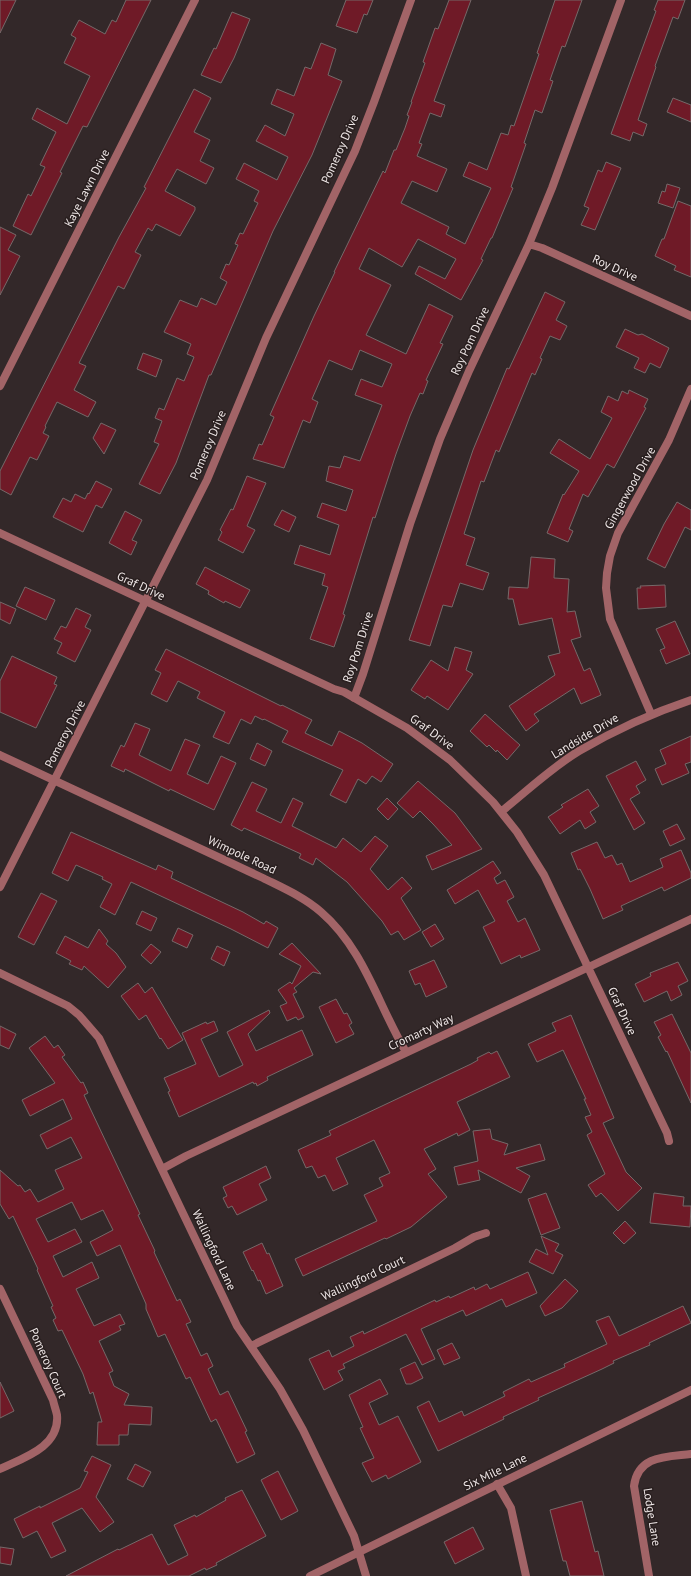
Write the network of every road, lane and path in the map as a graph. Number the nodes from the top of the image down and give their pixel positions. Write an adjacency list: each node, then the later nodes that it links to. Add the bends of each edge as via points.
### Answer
1 (195, 0): 6 (street, Kaye Lawn Drive)
2 (411, 0): 9 (street, Pomeroy Drive, via 355,151 266,338 207,480)
3 (621, 0): 4 (street, Roy Pom Drive)
4 (529, 244): 5 (street, Roy Drive); 10 (street, Roy Pom Drive, via 440,439)
5 (691, 316)
6 (0, 386)
7 (691, 389): 12 (street, Gingerwood Drive, via 670,440 618,533 606,573 610,619)
8 (0, 533): 9 (street, Graf Drive)
9 (146, 602): 10 (street, Graf Drive); 14 (street, Pomeroy Drive)
10 (354, 698): 15 (street, Graf Drive, via 429,743)
11 (691, 700): 12 (street, Landside Drive)
12 (651, 714): 15 (street, Landside Drive, via 579,752 549,772)
13 (0, 755): 14 (street, Wimpole Road)
14 (55, 781): 16 (street, Pomeroy Drive); 20 (street, Wimpole Road, via 263,878 320,911 343,933 362,961)
15 (502, 811): 18 (street, Graf Drive, via 544,875)
16 (0, 887)
17 (691, 919): 18 (street, Cromarty Way)
18 (588, 966): 20 (street, Cromarty Way); 21 (street, Graf Drive)
19 (0, 973): 22 (street, Wallingford Lane, via 68,1006 90,1026 114,1066)
20 (406, 1052): 22 (street, Cromarty Way)
21 (669, 1142)
22 (162, 1169): 25 (street, Wallingford Lane, via 237,1326)
23 (486, 1233): 25 (street, Wallingford Court)
24 (0, 1288): 28 (street, Pomeroy Court, via 53,1400 57,1416 56,1429 50,1441 39,1450)
25 (251, 1346): 30 (street, Wallingford Lane, via 280,1389 303,1430)
26 (691, 1390): 29 (street, Six Mile Lane)
27 (691, 1454): 34 (street, Lodge Lane, via 653,1460 644,1465 635,1479)
28 (0, 1469)
29 (497, 1484): 30 (street, Six Mile Lane); 33 (street, via 511,1508)
30 (359, 1551): 31 (street, Six Mile Lane); 32 (street, Wallingford Lane)
31 (310, 1576)
32 (366, 1576)
33 (526, 1576)
34 (649, 1576)

